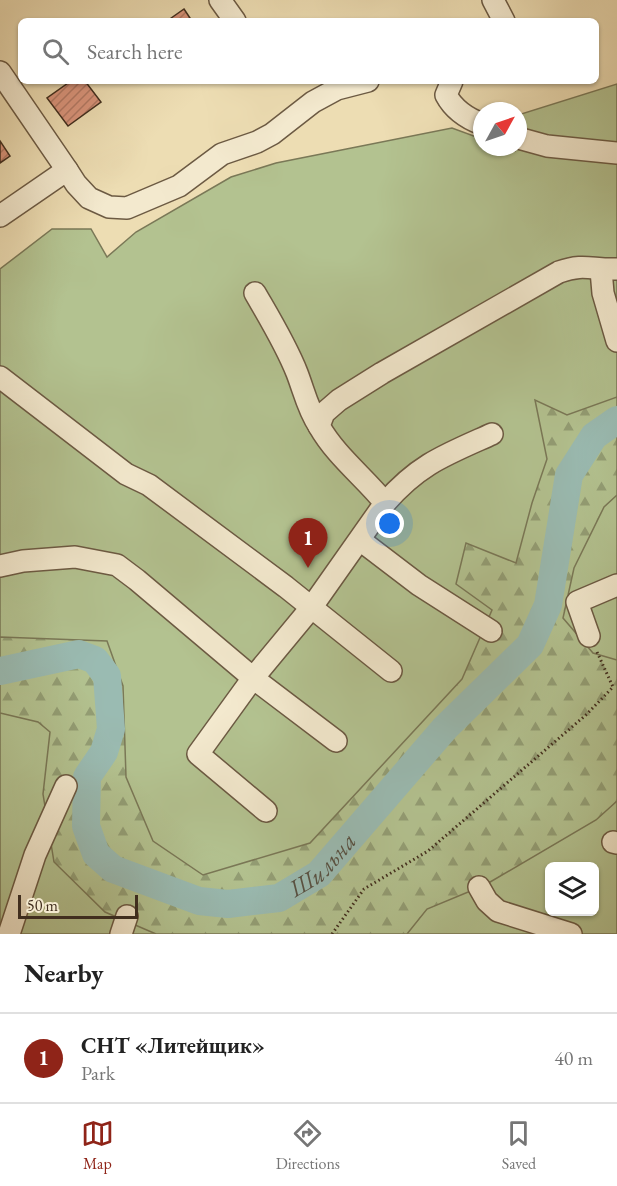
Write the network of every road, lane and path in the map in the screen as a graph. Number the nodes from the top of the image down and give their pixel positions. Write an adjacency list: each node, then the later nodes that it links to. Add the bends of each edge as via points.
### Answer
1 (220, 0): 2 (street)
2 (233, 18)
3 (0, 72): 9 (street)
4 (356, 84): 9 (street, via 313,102 257,142 222,154 179,186 127,208 109,207 89,198)
5 (451, 84): 6 (street, via 446,95 451,105)
6 (473, 119)
7 (527, 140): 8 (street)
8 (617, 153)
9 (67, 170): 10 (street)
10 (0, 216)
11 (609, 269): 13 (street, via 603,293); 15 (street, via 585,266 559,272 381,373 339,400 324,413)
12 (255, 293): 15 (street, via 280,338)
13 (617, 341)
14 (0, 377): 21 (street)
15 (319, 426): 17 (street, via 347,464)
16 (492, 434): 17 (street, via 433,460)
17 (385, 503): 18 (street)
18 (360, 540): 21 (street); 22 (street, via 419,585)
19 (0, 566): 25 (street, via 75,557 117,565)
20 (617, 585): 23 (street, via 577,602)
21 (311, 608): 24 (street); 25 (street)
22 (491, 631)
23 (590, 636): 31 (path, via 613,687 428,851 364,889)
24 (391, 671)
25 (253, 678): 26 (street); 28 (street, via 198,754)
26 (336, 741)
27 (66, 786): 30 (street, via 35,855)
28 (266, 811)
29 (478, 887): 32 (street, via 498,911)
30 (9, 934)
31 (332, 934)
32 (572, 934)

